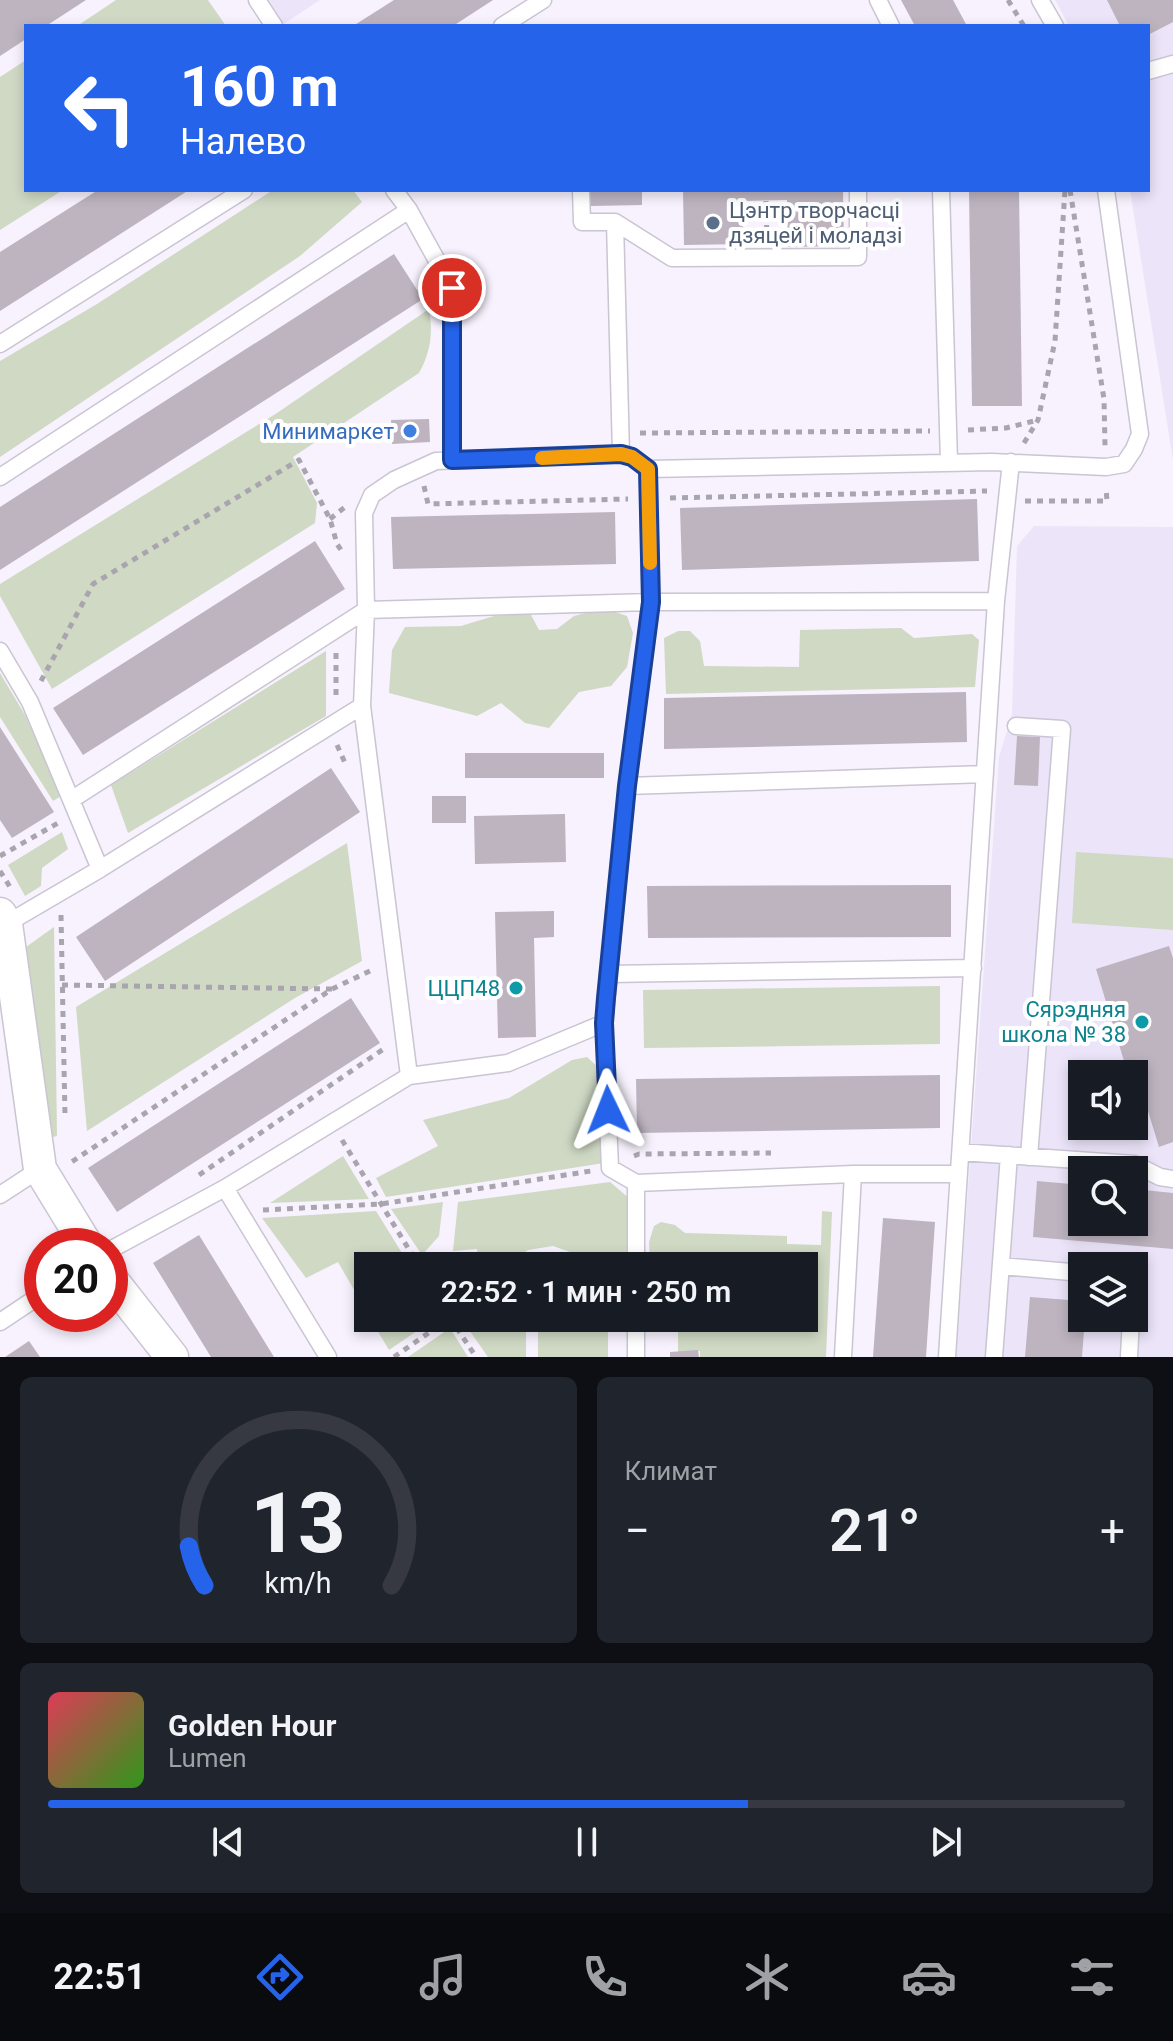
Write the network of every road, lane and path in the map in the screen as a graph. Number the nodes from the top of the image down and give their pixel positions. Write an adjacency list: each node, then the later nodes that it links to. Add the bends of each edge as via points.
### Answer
1 (257, 0): 6 (lane)
2 (543, 0): 7 (lane)
3 (878, 0): 8 (lane)
4 (1008, 0): 9 (path)
5 (1040, 0): 10 (lane)
6 (273, 24)
7 (505, 24)
8 (890, 24)
9 (1023, 24)
10 (1054, 24)
11 (1173, 64): 12 (lane)
12 (1150, 70)
13 (241, 192): 25 (lane)
14 (396, 192): 22 (lane)
15 (581, 192): 23 (lane, via 582,222)
16 (858, 192): 24 (lane, via 858,257)
17 (941, 192): 27 (lane)
18 (1067, 192): 26 (path, via 1055,341)
19 (1067, 192): 33 (path, via 1104,399)
20 (1106, 192): 33 (lane, via 1140,434 1124,464)
21 (766, 201): 24 (path)
22 (409, 210): 30 (lane, via 452,288); 36 (lane)
23 (615, 222): 24 (lane, via 672,258); 29 (lane)
24 (767, 257)
25 (0, 344)
26 (1038, 420): 27 (path, via 1006,428); 32 (path)
27 (948, 431): 28 (path); 31 (lane)
28 (631, 433)
29 (621, 454): 30 (lane); 35 (lane)
30 (452, 460): 34 (lane)
31 (949, 462): 32 (lane); 35 (lane)
32 (1011, 462): 33 (lane); 39 (lane)
33 (1106, 467): 39 (path, via 1107,501)
34 (420, 468): 38 (path, via 428,504); 40 (lane, via 372,495 364,513)
35 (648, 469): 38 (lane)
36 (0, 477)
37 (991, 491): 38 (path)
38 (649, 498): 42 (lane)
39 (1007, 501): 41 (lane)
40 (365, 587): 43 (lane); 46 (path, via 337,544 299,460 93,584)
41 (996, 601): 42 (lane); 51 (lane)
42 (651, 602): 43 (lane); 52 (lane)
43 (366, 610): 44 (lane); 47 (lane)
44 (335, 630): 48 (path); 53 (lane)
45 (0, 651): 46 (lane)
46 (30, 702): 53 (lane)
47 (362, 706): 48 (lane); 65 (lane)
48 (336, 721): 50 (path, via 335,740); 55 (lane)
49 (1016, 726): 70 (lane, via 1062,729)
50 (325, 746)
51 (985, 774): 52 (lane); 58 (lane)
52 (627, 786): 60 (lane)
53 (74, 806): 54 (path); 55 (lane)
54 (0, 856)
55 (100, 869): 57 (lane)
56 (74, 906): 61 (path, via 61,915)
57 (3, 919): 71 (street)
58 (973, 968): 60 (lane); 68 (lane)
59 (372, 970): 62 (path)
60 (608, 974): 63 (lane)
61 (62, 985): 66 (path); 71 (path, via 332,989 66,1166)
62 (375, 985)
63 (604, 1023): 65 (lane, via 508,1063); 72 (lane)
64 (389, 1046): 75 (path)
65 (409, 1076): 67 (lane)
66 (65, 1121)
67 (332, 1123): 78 (lane); 80 (path)
68 (961, 1152): 69 (lane); 74 (lane)
69 (1009, 1155): 70 (lane); 86 (lane)
70 (1029, 1157): 76 (lane, via 1134,1164)
71 (53, 1160): 79 (lane); 82 (street)
72 (610, 1168): 77 (lane); 80 (path)
73 (853, 1174): 74 (lane); 77 (lane); 100 (lane)
74 (959, 1174): 101 (lane)
75 (197, 1176)
76 (1173, 1179)
77 (636, 1183): 85 (lane)
78 (225, 1188): 81 (lane); 83 (lane)
79 (0, 1195)
80 (381, 1204): 81 (path); 84 (path)
81 (238, 1211): 96 (lane)
82 (80, 1228)
83 (128, 1240)
84 (410, 1252)
85 (636, 1252)
86 (1001, 1266): 87 (lane); 102 (lane)
87 (1068, 1272)
88 (128, 1301): 95 (street)
89 (24, 1306): 90 (lane)
90 (0, 1322)
91 (430, 1332): 97 (path)
92 (459, 1332): 98 (path)
93 (636, 1332): 99 (lane)
94 (1130, 1332): 103 (lane)
95 (172, 1357)
96 (328, 1357)
97 (394, 1357)
98 (476, 1357)
99 (636, 1357)
100 (843, 1357)
101 (947, 1357)
102 (994, 1357)
103 (1129, 1357)

